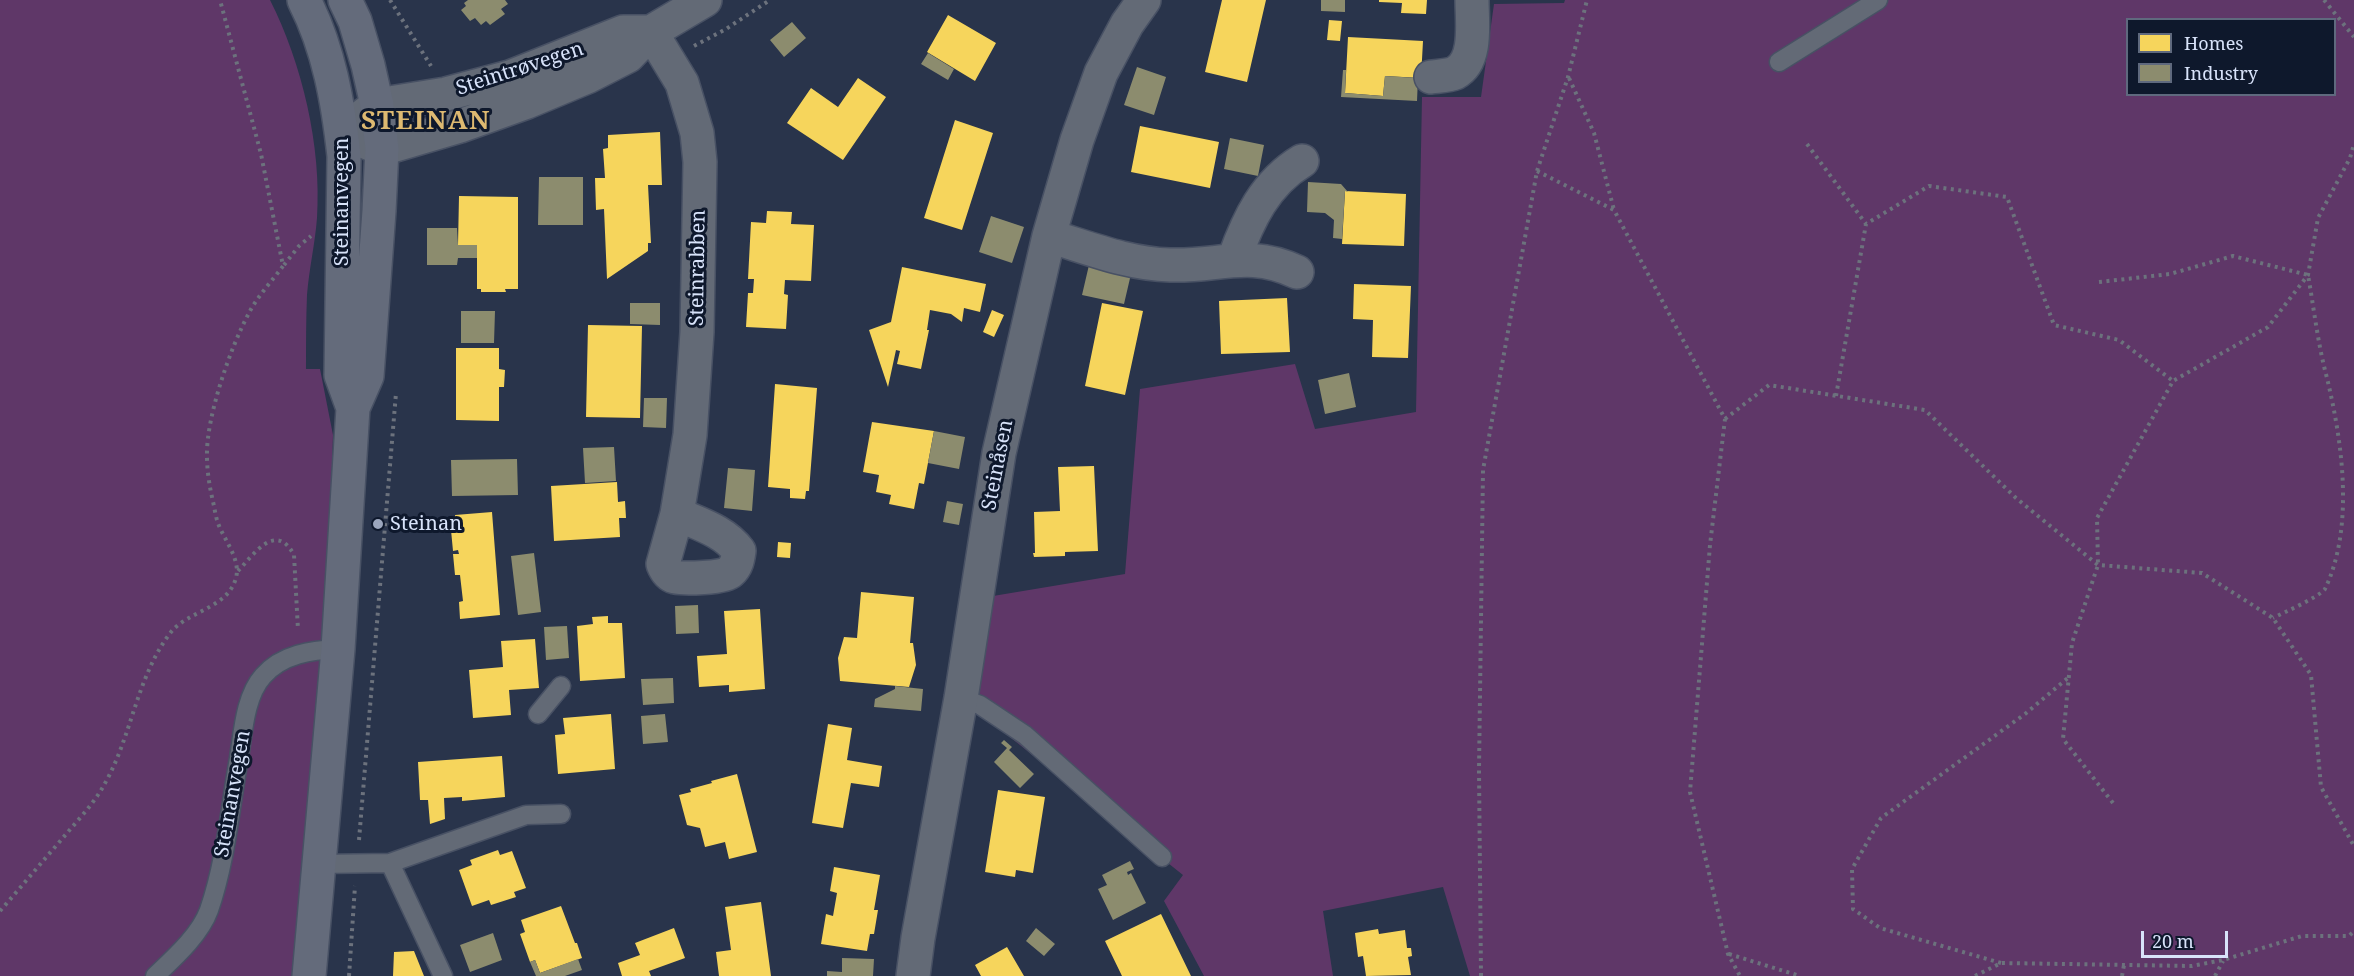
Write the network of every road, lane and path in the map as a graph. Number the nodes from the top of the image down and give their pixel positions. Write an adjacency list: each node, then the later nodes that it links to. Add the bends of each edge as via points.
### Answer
1 (220, 0): 29 (path, via 261,154)
2 (304, 0): 18 (main road, Steinanvegen, via 325,50)
3 (345, 0): 17 (main road, Steinanvegen, via 355,21)
4 (390, 0): 14 (path)
5 (705, 0): 11 (street, Steintrøvegen)
6 (1144, 0): 27 (street, Steinåsen, via 1101,73)
7 (1472, 0): 15 (street, via 1472,44 1468,57 1453,74)
8 (1587, 0): 16 (path)
9 (1878, 0): 13 (lane)
10 (2324, 0): 12 (path)
11 (651, 32): 17 (street, Steintrøvegen, via 623,32 510,78); 21 (street, Steintrøvegen, via 628,56 587,77 527,102); 39 (street, Steinrabben, via 682,82 697,133 700,162 697,332 690,435)
12 (2354, 37)
13 (1779, 62)
14 (432, 68)
15 (1431, 77)
16 (1568, 77): 23 (path); 24 (path, via 1594,133)
17 (377, 105): 18 (street, Steintrøvegen); 21 (main road, Steinanvegen)
18 (342, 132): 21 (street); 36 (main road, Steinanvegen, via 341,375)
19 (1807, 144): 25 (path)
20 (2354, 144): 31 (path, via 2318,218)
21 (382, 149): 36 (main road, Steinanvegen, via 367,376)
22 (1302, 161): 28 (street, via 1264,196 1244,229)
23 (1537, 171): 24 (path); 68 (path, via 1483,470)
24 (1614, 210): 37 (path)
25 (1866, 224): 33 (path, via 1929,186 2007,197 2054,325 2119,340); 35 (path)
26 (318, 231): 29 (path)
27 (1049, 236): 28 (street, via 1144,263 1203,265); 48 (street, Steinåsen, via 999,453)
28 (1234, 259): 30 (street, via 1283,265)
29 (283, 266): 42 (path, via 249,312 230,357 212,419 207,454 209,488 218,525)
30 (1297, 272)
31 (2308, 275): 32 (path, via 2233,256 2170,274); 33 (path, via 2268,327); 38 (path, via 2326,376)
32 (2099, 282)
33 (2173, 381): 41 (path, via 2097,518)
34 (396, 387): 56 (path)
35 (1836, 396): 37 (path, via 1769,385); 41 (path, via 1924,410 2016,498)
36 (353, 408): 44 (main road, Steinanvegen)
37 (1725, 419): 59 (path, via 1710,545 1690,792)
38 (2347, 456)
39 (677, 514)
40 (2340, 564): 43 (path, via 2324,591)
41 (2098, 565): 43 (path, via 2202,573); 46 (path, via 2072,643)
42 (237, 571): 45 (path, via 262,545 273,540 289,544 295,563); 57 (path, via 228,593 173,630 159,649 104,786)
43 (2274, 618): 52 (path, via 2311,675 2320,787)
44 (338, 649): 45 (lane, Steinanvegen); 55 (main road, Steinanvegen)
45 (300, 654): 63 (lane, Steinanvegen, via 263,676 252,695 209,912 183,950)
46 (2069, 676): 50 (path, via 2063,739); 61 (path, via 2025,714 1881,818 1852,869 1853,909 1880,928)
47 (561, 686): 49 (lane)
48 (961, 698): 53 (lane, via 980,705 1025,735); 67 (street, Steinåsen)
49 (538, 714)
50 (2114, 803)
51 (561, 814): 54 (lane, via 526,815)
52 (2354, 846)
53 (1162, 857)
54 (390, 863): 56 (lane); 66 (lane)
55 (319, 864): 56 (lane); 64 (main road, Steinanvegen)
56 (357, 864): 65 (path)
57 (0, 911)
58 (2354, 931): 60 (path, via 2349,936 2302,936)
59 (1728, 954): 69 (path); 70 (path)
60 (2223, 960): 62 (path, via 2192,966); 73 (path)
61 (2001, 963): 62 (path); 71 (path)
62 (2124, 965): 72 (path)
63 (155, 976)
64 (309, 976)
65 (349, 976)
66 (443, 976)
67 (913, 976)
68 (1481, 976)
69 (1740, 976)
70 (1800, 976)
71 (1975, 976)
72 (2122, 976)
73 (2215, 976)

